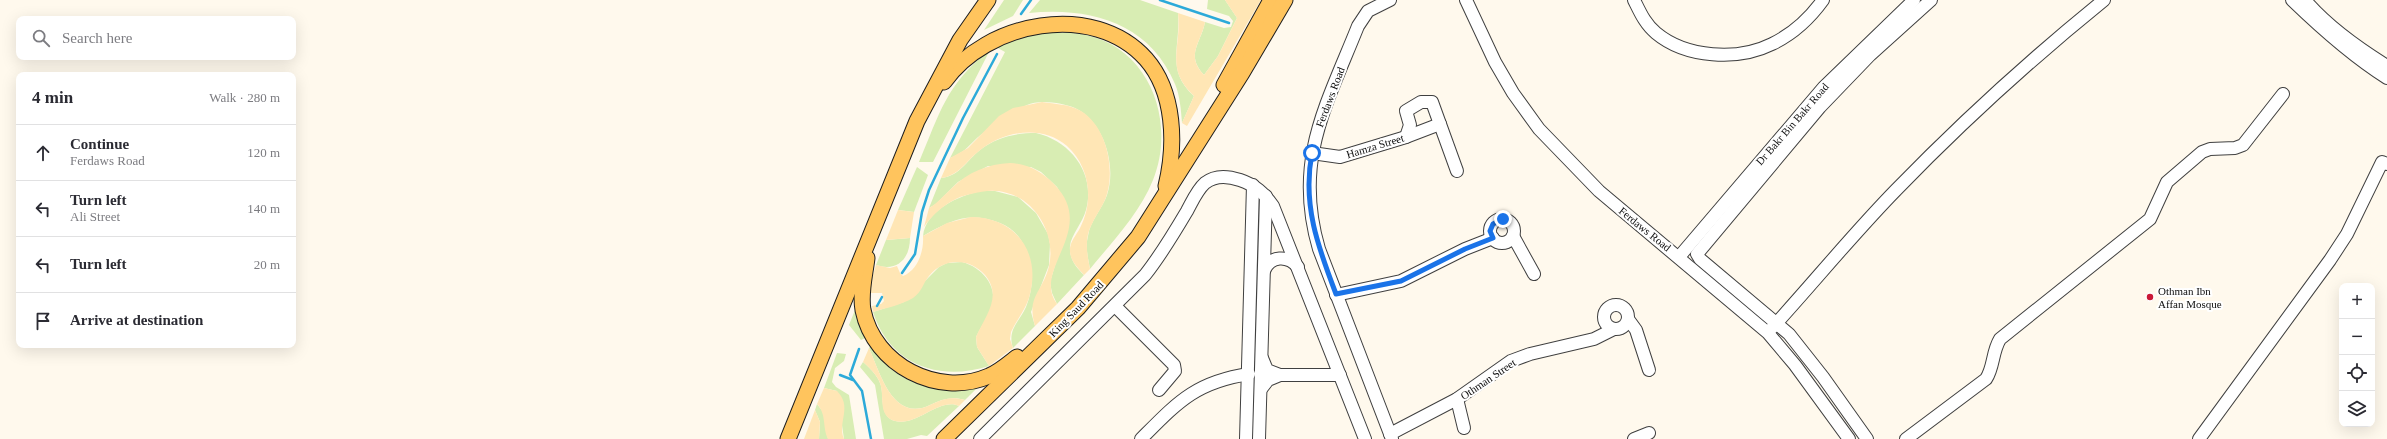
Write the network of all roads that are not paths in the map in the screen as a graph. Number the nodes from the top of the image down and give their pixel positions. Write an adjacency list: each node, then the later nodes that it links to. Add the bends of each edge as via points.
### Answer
1 (988, 0): 16 (main road, via 960,40)
2 (1271, 0): 20 (main road)
3 (1285, 0): 20 (main road)
4 (1390, 0): 19 (street, Ferdaws Road, via 1368,11 1358,26 1317,129)
5 (1466, 0): 29 (street, Ferdaws Road, via 1495,62 1538,129 1599,191)
6 (1634, 0): 7 (street, via 1646,23 1668,42 1689,50 1725,54 1741,54 1772,44 1805,22)
7 (1823, 0)
8 (1914, 0): 29 (street, Dr Bakr Bin Bakr Road, via 1824,87)
9 (1931, 0): 36 (street, via 1870,55 1820,107 1697,254)
10 (2104, 0): 36 (street, via 2048,45 1978,109 1896,190)
11 (2292, 0): 14 (street, via 2340,45)
12 (2305, 0): 13 (street, via 2341,33)
13 (2387, 66)
14 (2387, 78)
15 (2283, 94): 61 (street, via 2243,145 2202,152 2167,182 2150,219 2000,339 1986,379)
16 (917, 121): 25 (main road, via 949,75 982,46 1003,34 1047,24 1072,24 1098,29 1131,45 1146,59 1165,94 1172,143 1170,168); 26 (main road)
17 (1440, 124): 18 (street, Hamza Street); 18 (street, via 1432,102 1421,102 1406,111); 22 (street)
18 (1410, 135): 19 (street, Hamza Street, via 1340,157)
19 (1312, 153): 33 (street, Ferdaws Road, via 1308,183 1312,226)
20 (1186, 161): 25 (main road, King Saud Road)
21 (2387, 164): 62 (street, via 2382,162 2347,234 2330,260)
22 (1457, 171)
23 (1253, 185): 24 (street); 34 (street, via 1231,177 1213,179 1205,183 1157,261); 42 (street)
24 (1266, 196): 30 (street, via 1279,217); 31 (street)
25 (1162, 202): 39 (main road, King Saud Road, via 1106,278)
26 (871, 233): 39 (main road, via 862,296 864,310 876,338 892,358 907,371 919,377 949,383 976,380 990,376); 51 (main road)
27 (1513, 236): 28 (street, via 1504,243); 28 (street, via 1514,229 1510,222 1499,219 1491,227); 32 (street)
28 (1493, 238): 33 (street, via 1401,281)
29 (1679, 257): 38 (street, Ferdaws Road)
30 (1298, 267): 31 (street, via 1291,260 1281,258 1270,262); 44 (street)
31 (1264, 271): 40 (street)
32 (1534, 274)
33 (1336, 294): 50 (street, Ferdaws Road)
34 (1115, 306): 46 (street, via 1174,365 1175,371); 53 (street)
35 (1628, 319): 37 (street, via 1622,328); 37 (street, via 1624,308 1617,304 1610,306 1604,312 1604,320); 41 (street, via 1636,330)
36 (1777, 322): 38 (street); 60 (street, via 1823,377)
37 (1614, 329): 47 (street, Othman Street, via 1594,339 1511,361)
38 (1768, 333): 59 (street, Ferdaws Road, via 1795,364)
39 (1052, 334): 52 (main road, King Saud Road)
40 (1261, 357): 43 (street, via 1267,370); 45 (street)
41 (1649, 370)
42 (1249, 374): 54 (street, via 1208,384 1190,394); 55 (street)
43 (1280, 375): 44 (street); 45 (street, via 1268,380)
44 (1340, 375): 57 (street)
45 (1261, 389): 56 (street)
46 (1159, 390)
47 (1457, 399): 48 (street); 50 (street, Othman Street)
48 (1464, 428)
49 (1649, 433): 58 (street)
50 (1391, 436)
51 (788, 439)
52 (944, 439)
53 (980, 439)
54 (1141, 439)
55 (1246, 439)
56 (1259, 439)
57 (1365, 439)
58 (1634, 439)
59 (1849, 439)
60 (1867, 439)
61 (1906, 439)
62 (2199, 439)

